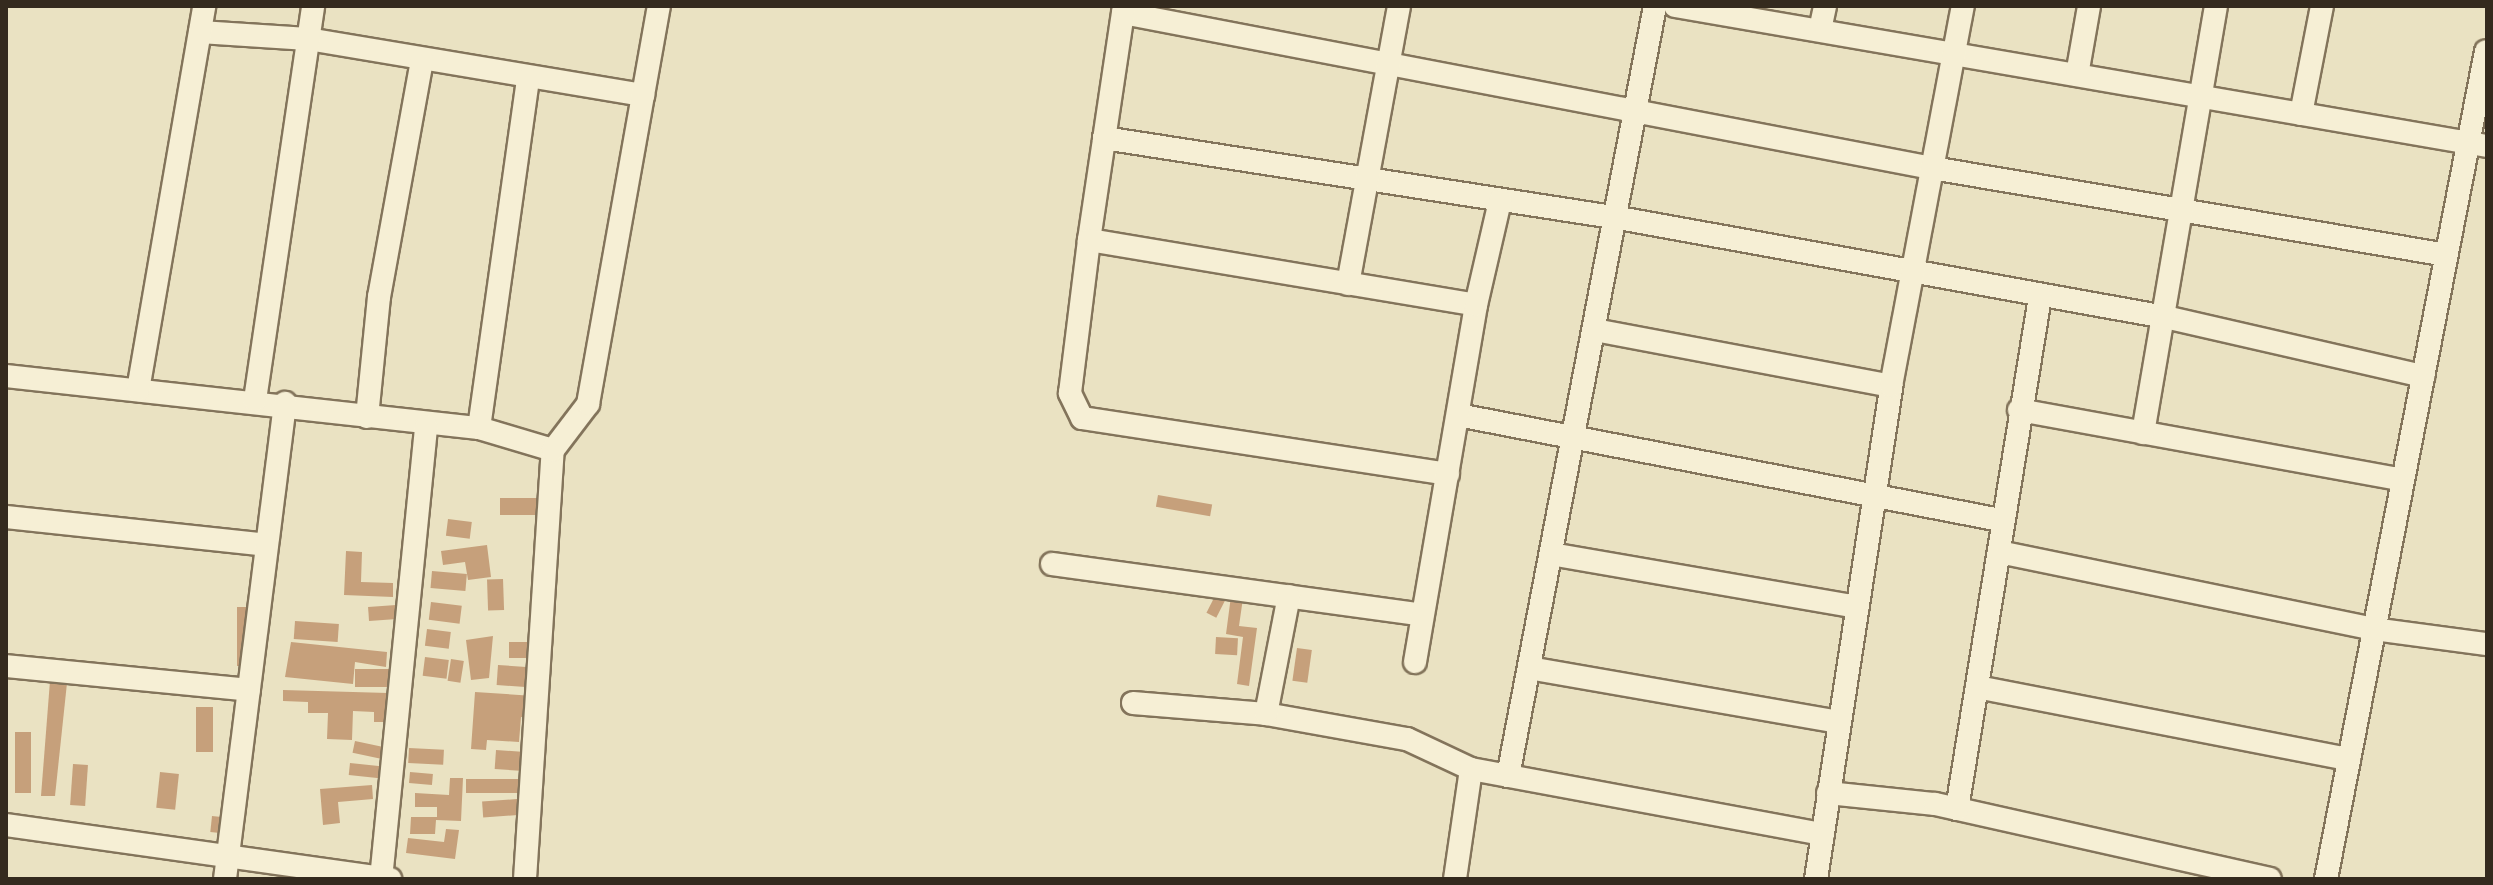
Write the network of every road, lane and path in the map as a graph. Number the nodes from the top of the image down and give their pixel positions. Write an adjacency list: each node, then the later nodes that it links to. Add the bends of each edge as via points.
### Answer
1 (204, 6): 14 (street)
2 (313, 6): 15 (street)
3 (659, 6): 22 (street)
4 (1399, 6): 19 (street)
5 (1655, 6): 24 (street)
6 (1675, 6): 13 (street)
7 (1825, 6): 13 (street)
8 (1963, 6): 16 (street)
9 (2089, 6): 20 (street)
10 (2216, 6): 23 (street)
11 (2322, 6): 25 (street)
12 (1124, 10): 19 (street); 26 (street)
13 (1820, 30): 16 (street)
14 (200, 32): 15 (street); 44 (street)
15 (308, 39): 18 (street); 45 (street)
16 (1951, 51): 20 (street); 28 (street)
17 (2486, 51): 27 (street)
18 (422, 60): 21 (street); 49 (street, via 379,297)
19 (1389, 61): 24 (street); 29 (street)
20 (2077, 75): 23 (street)
21 (528, 79): 22 (street); 51 (street)
22 (643, 95): 54 (street, via 588,404)
23 (2205, 98): 25 (street); 31 (street)
24 (1635, 107): 28 (street); 32 (street)
25 (2301, 114): 27 (street)
26 (1104, 138): 29 (street); 33 (street)
27 (2478, 145): 34 (street)
28 (1932, 168): 31 (street); 35 (street)
29 (1366, 178): 30 (street); 36 (street)
30 (1500, 201): 32 (street); 38 (street)
31 (2185, 206): 34 (street); 39 (street)
32 (1619, 218): 35 (street); 40 (street)
33 (1089, 240): 36 (street); 55 (street, via 1070,393 1082,418)
34 (2447, 255): 42 (street)
35 (1913, 274): 37 (street); 43 (street)
36 (1348, 284): 38 (street)
37 (2040, 297): 39 (street); 47 (street)
38 (1476, 305): 48 (street)
39 (2165, 317): 42 (street); 52 (street)
40 (1595, 330): 43 (street); 53 (street)
41 (6, 376): 44 (street)
42 (2423, 376): 56 (street)
43 (1891, 386): 57 (street)
44 (138, 390): 45 (street)
45 (255, 400): 46 (street)
46 (285, 403): 49 (street); 60 (street)
47 (2019, 410): 52 (street); 59 (street)
48 (1458, 415): 53 (street); 55 (street)
49 (367, 417): 50 (street)
50 (426, 426): 51 (street); 85 (street)
51 (479, 428): 54 (street)
52 (2143, 433): 56 (street)
53 (1574, 436): 57 (street); 62 (street)
54 (553, 450): 87 (street)
55 (1448, 474): 66 (street)
56 (2403, 480): 67 (street)
57 (1876, 497): 59 (street); 65 (street)
58 (6, 517): 60 (street)
59 (2000, 520): 61 (street)
60 (267, 545): 73 (street)
61 (1999, 552): 67 (street); 72 (street)
62 (1551, 554): 65 (street); 71 (street)
63 (1052, 564): 64 (street)
64 (1289, 596): 66 (street); 75 (street)
65 (1857, 607): 76 (street)
66 (1422, 615): 69 (street)
67 (2374, 629): 68 (street); 77 (street)
68 (2487, 644)
69 (1415, 662)
70 (6, 666): 73 (street)
71 (1529, 668): 76 (street); 79 (street)
72 (1977, 687): 77 (street); 81 (street)
73 (249, 690): 84 (street)
74 (1133, 703): 75 (street)
75 (1266, 714): 78 (street, via 1407,739)
76 (1837, 722): 80 (street)
77 (2349, 759): 91 (street)
78 (1471, 769): 79 (street); 88 (street)
79 (1508, 776): 83 (street)
80 (1828, 793): 81 (street); 83 (street)
81 (1957, 809): 90 (street)
82 (6, 825): 84 (street)
83 (1823, 834): 89 (street)
84 (226, 869): 85 (street)
85 (381, 878): 86 (street)
86 (390, 879)
87 (525, 879)
88 (1455, 879)
89 (1816, 879)
90 (2270, 879)
91 (2326, 879)

